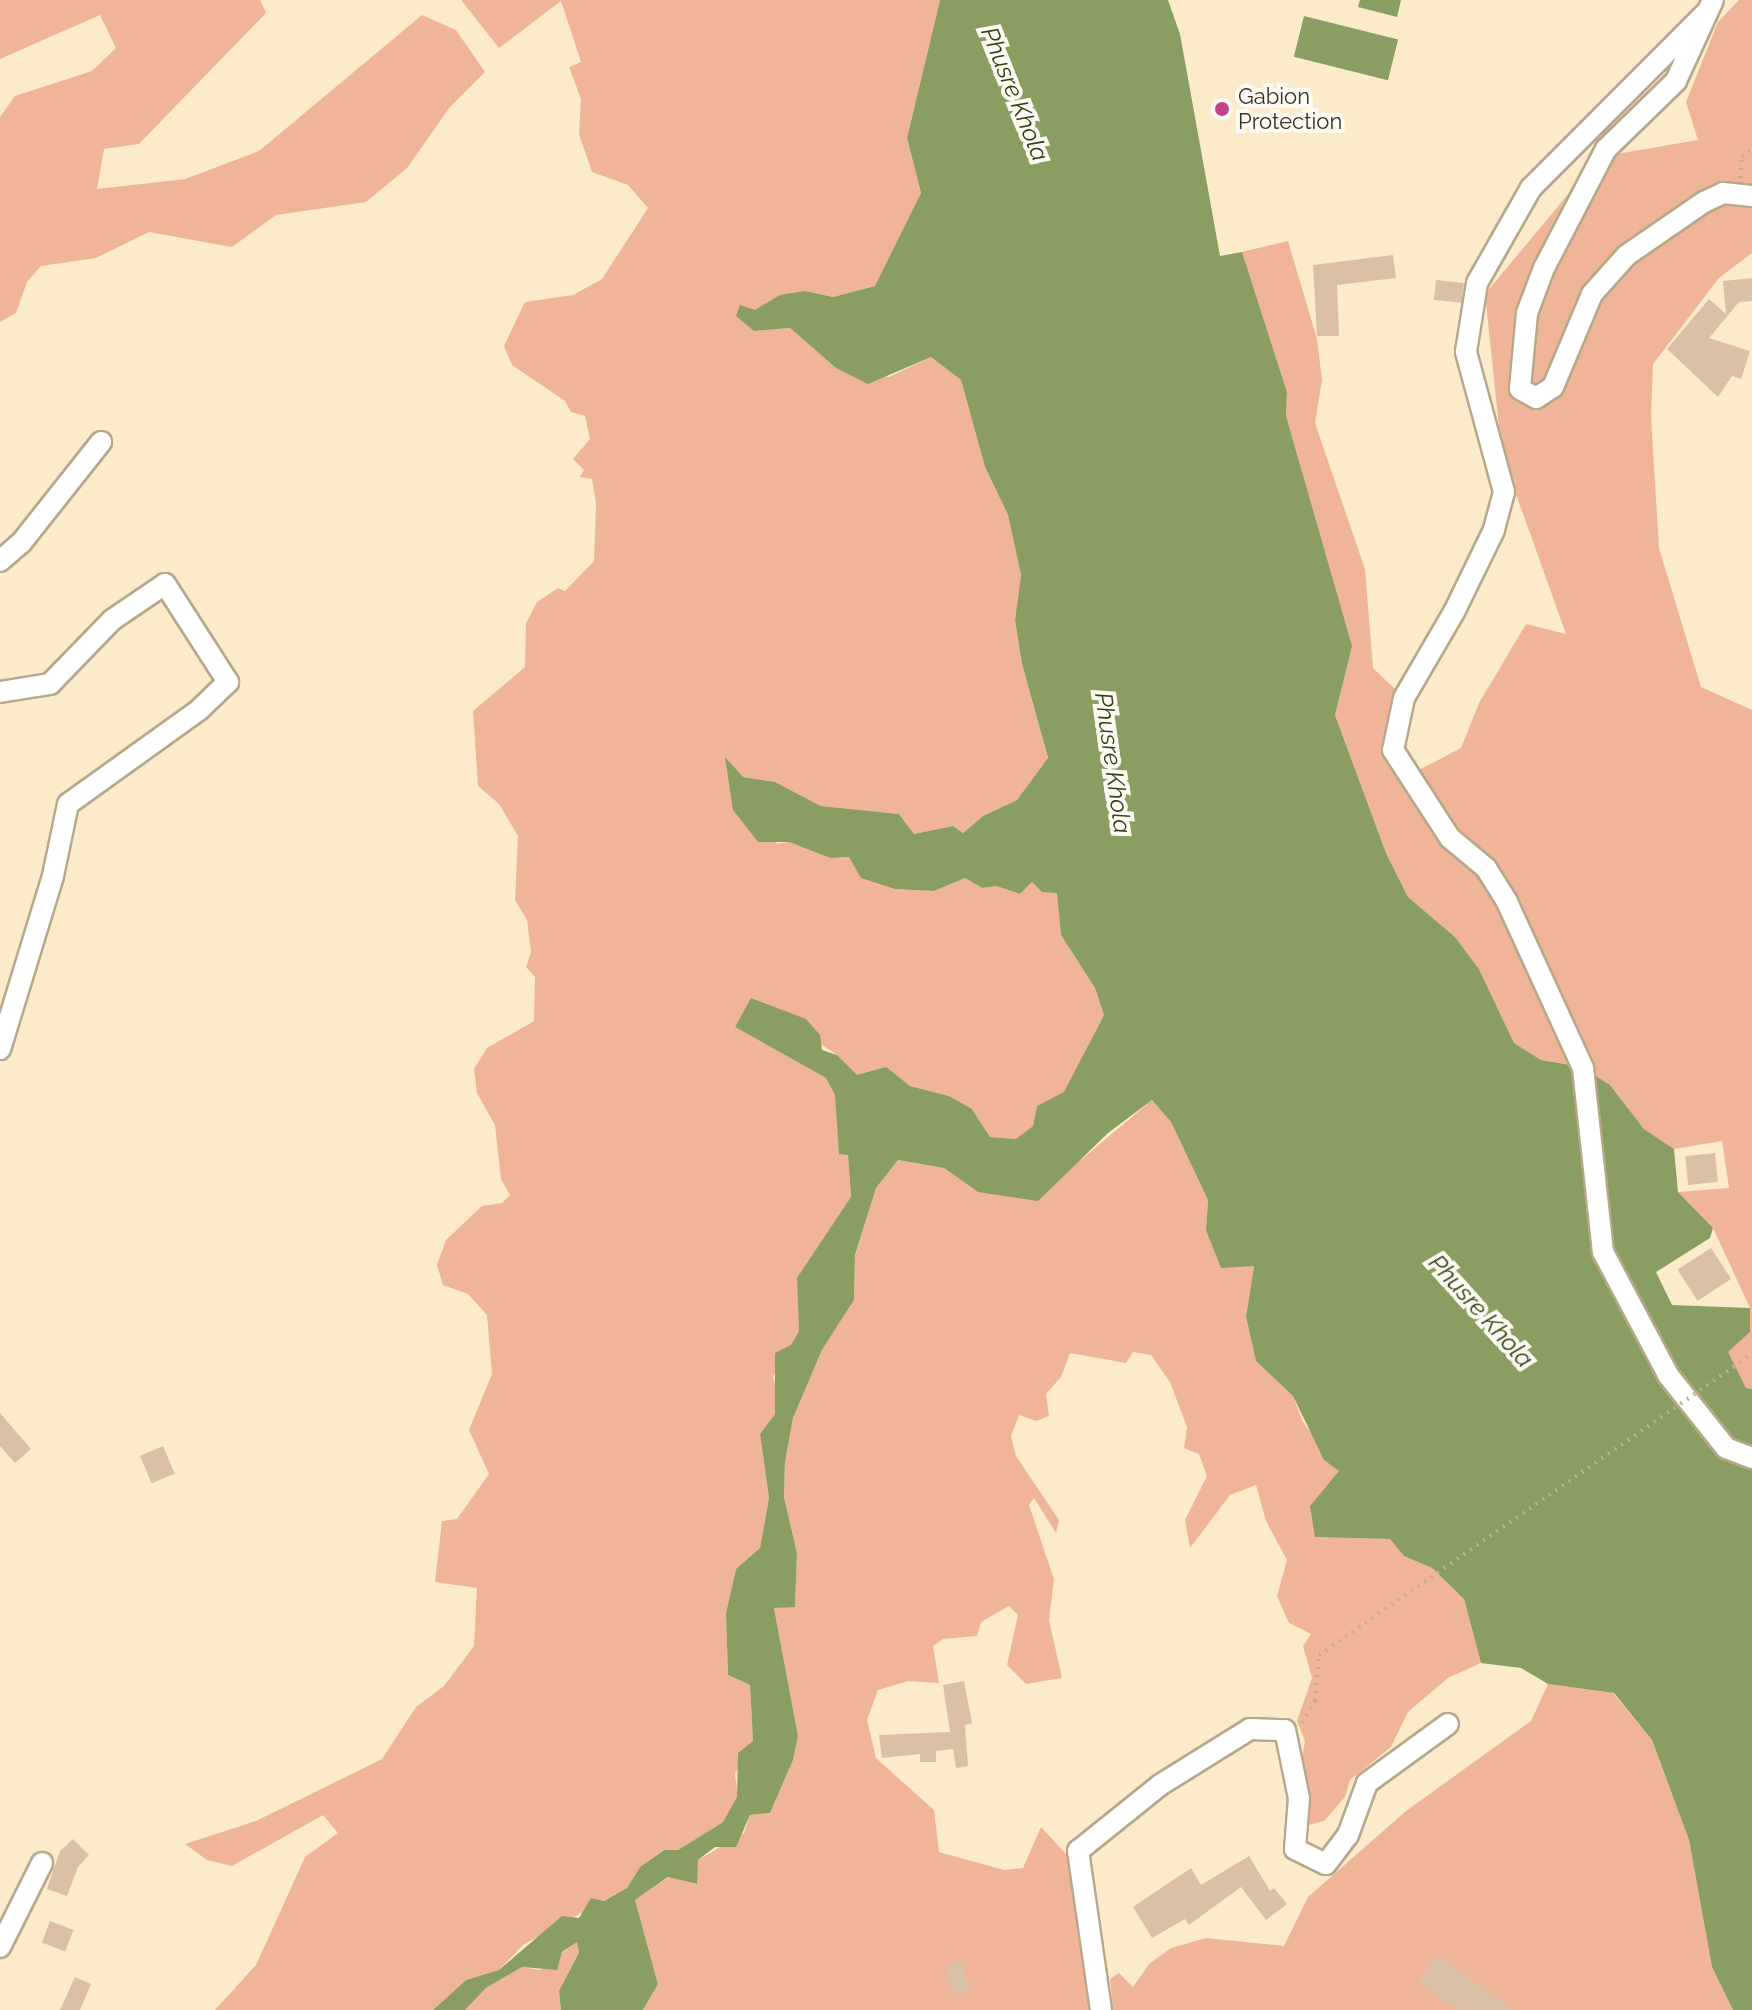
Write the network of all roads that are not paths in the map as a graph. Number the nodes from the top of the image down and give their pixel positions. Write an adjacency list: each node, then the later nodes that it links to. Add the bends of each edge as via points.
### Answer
1 (1709, 7): 2 (street, via 1676,81 1606,149 1544,268 1527,313 1520,389 1536,398 1553,387 1592,294 1627,255 1704,202); 7 (street, via 1531,188 1477,283 1466,352 1504,492 1494,530 1404,698 1393,750 1450,838 1486,868 1507,902 1583,1068 1603,1252 1668,1375 1726,1448)
2 (1745, 194)
3 (101, 442): 4 (street, via 21,543)
4 (0, 561)
5 (0, 692): 6 (street, via 50,684 112,620 165,584 228,682 199,710 68,804 53,876)
6 (0, 1049)
7 (1752, 1458)
8 (1448, 1724): 11 (street, via 1367,1783 1348,1835 1326,1864 1295,1849 1299,1798 1285,1730 1250,1729 1160,1785 1078,1851)
9 (42, 1863): 10 (street)
10 (0, 1947)
11 (1101, 2010)

